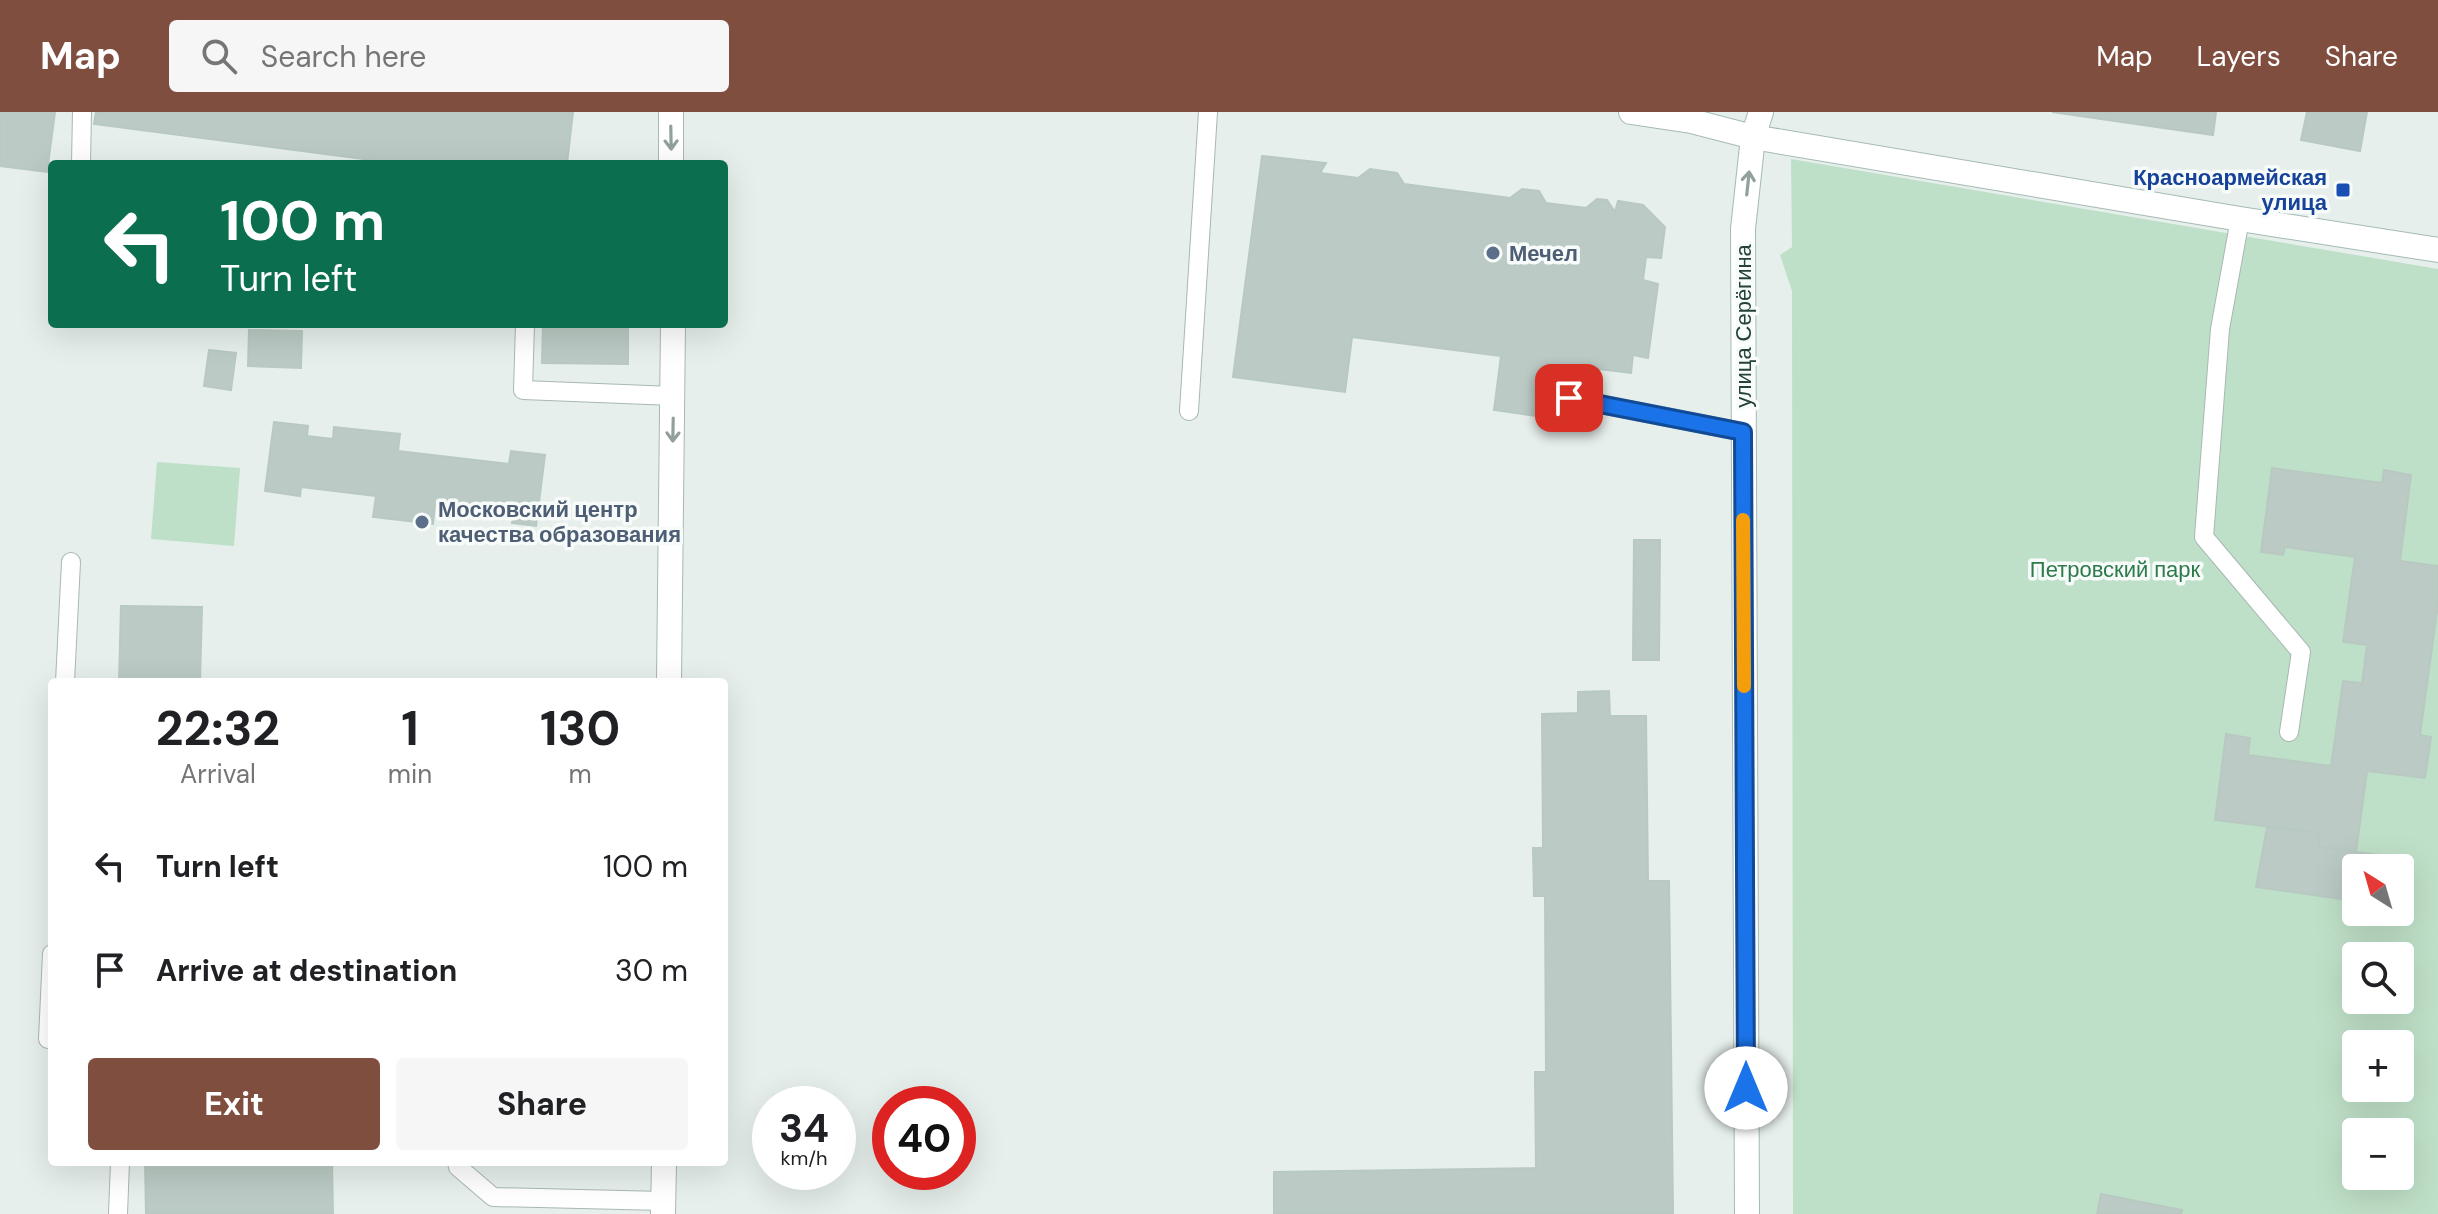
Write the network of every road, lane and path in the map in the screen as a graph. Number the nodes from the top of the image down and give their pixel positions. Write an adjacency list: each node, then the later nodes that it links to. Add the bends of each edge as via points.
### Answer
1 (82, 112): 7 (lane)
2 (671, 112): 8 (street, one-way to 8)
3 (1208, 112): 15 (lane)
4 (1631, 112): 6 (street)
5 (1761, 112): 6 (street, улица Серёгина)
6 (1753, 137): 9 (street); 16 (street, улица Серёгина, one-way to 6, via 1743,229)
7 (81, 160)
8 (671, 160)
9 (2240, 219): 10 (street); 20 (lane, via 2220,329 2204,537 2301,652)
10 (2438, 250)
11 (525, 328): 13 (lane, via 523,390)
12 (673, 328): 13 (street)
13 (673, 396): 19 (street, one-way to 19)
14 (1569, 398): 16 (lane)
15 (1189, 411)
16 (1743, 432): 26 (street, улица Серёгина)
17 (71, 562): 18 (lane)
18 (65, 678)
19 (669, 678)
20 (2289, 732)
21 (120, 1166): 25 (lane)
22 (458, 1166): 24 (lane, via 493,1197)
23 (664, 1166): 24 (street)
24 (663, 1208)
25 (118, 1214)
26 (1747, 1214)

